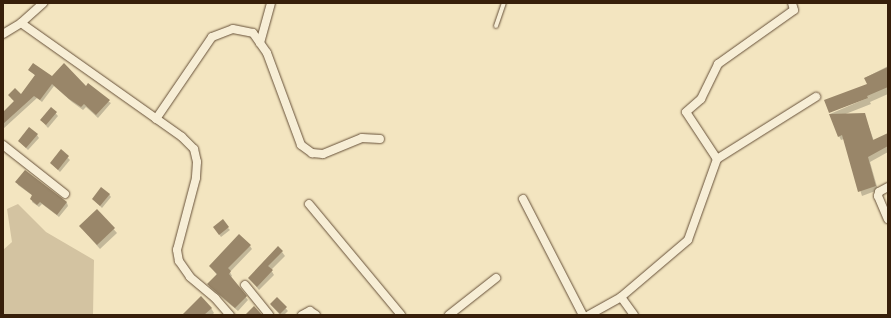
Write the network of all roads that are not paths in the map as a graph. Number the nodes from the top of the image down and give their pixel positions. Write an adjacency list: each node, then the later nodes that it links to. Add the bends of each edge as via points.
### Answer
1 (43, 3): 5 (street)
2 (271, 3): 8 (street)
3 (504, 3): 6 (lane)
4 (792, 3): 13 (street, via 794,10 718,64 701,100 686,112)
5 (21, 23): 7 (street); 10 (street)
6 (496, 26)
7 (3, 34)
8 (260, 43): 10 (street, via 253,33 233,28 212,37); 11 (street, via 281,89 300,144 312,153 323,154 362,138)
9 (816, 97): 13 (street)
10 (156, 119): 22 (street, via 194,149 197,162 192,198 177,250 179,261 190,277)
11 (380, 139)
12 (3, 145): 15 (street)
13 (717, 159): 21 (street, via 688,240)
14 (888, 187): 18 (street, via 879,192 878,196)
15 (65, 194)
16 (523, 199): 28 (street)
17 (309, 204): 26 (street)
18 (888, 219)
19 (496, 278): 27 (street)
20 (245, 286): 23 (street)
21 (621, 297): 29 (street); 30 (street)
22 (230, 315)
23 (269, 315)
24 (302, 315): 25 (street, via 310,311)
25 (316, 315)
26 (401, 315)
27 (448, 315)
28 (583, 315)
29 (589, 315)
30 (634, 315)

